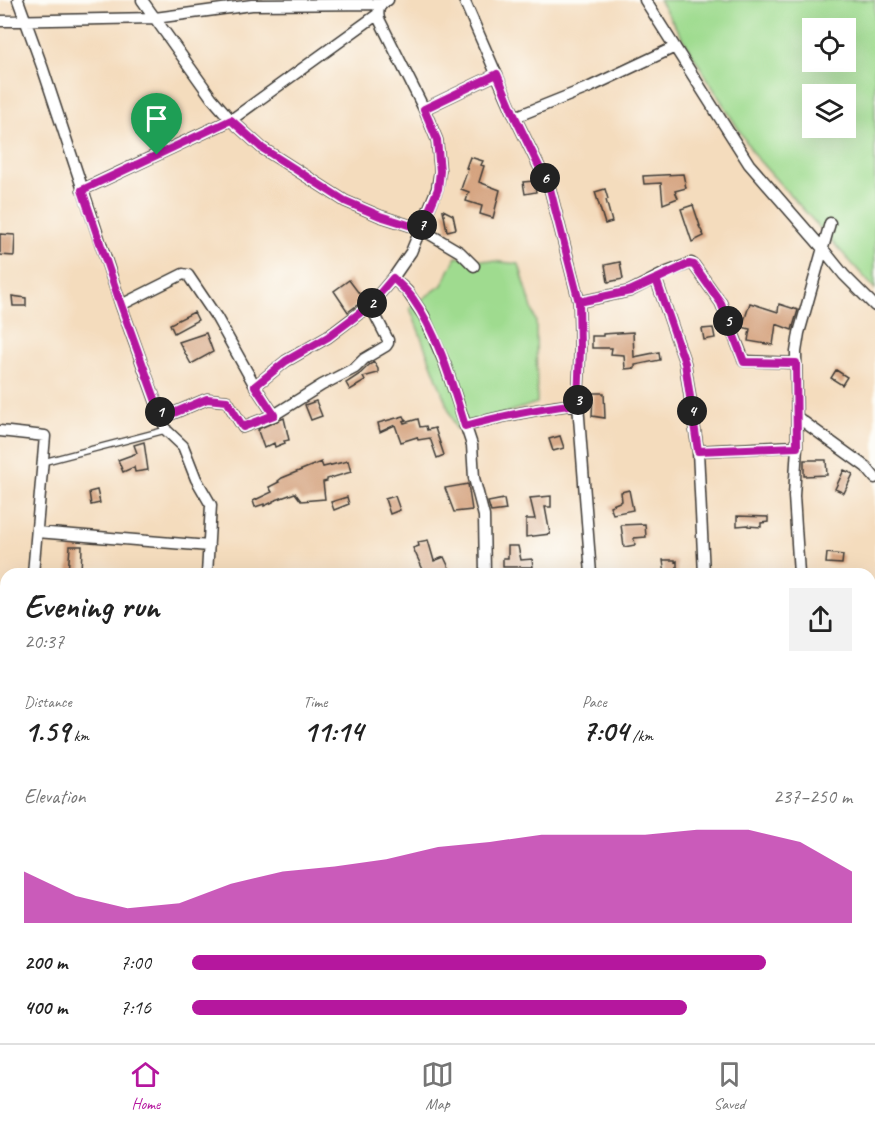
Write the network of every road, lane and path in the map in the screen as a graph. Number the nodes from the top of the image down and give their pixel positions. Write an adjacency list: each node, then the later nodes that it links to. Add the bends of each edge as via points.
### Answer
1 (18, 0): 7 (street)
2 (142, 0): 6 (street)
3 (464, 0): 10 (street)
4 (645, 0): 9 (street)
5 (382, 6): 6 (street, via 252,5); 11 (street, via 381,24); 13 (street)
6 (155, 18): 7 (street); 13 (street)
7 (25, 20): 8 (street); 14 (street)
8 (0, 21)
9 (675, 47): 12 (street); 17 (street, via 749,164)
10 (497, 74): 11 (street); 12 (street)
11 (424, 109): 16 (street, via 437,140 440,171 438,189)
12 (515, 117): 21 (street, via 550,189)
13 (231, 120): 14 (street); 16 (street, via 262,148 345,201)
14 (82, 190): 22 (street)
15 (830, 223): 17 (street)
16 (421, 229): 18 (street, via 460,252); 19 (street)
17 (823, 249): 24 (street); 25 (street, via 799,333)
18 (474, 266)
19 (393, 278): 23 (street); 31 (street, via 424,316)
20 (656, 279): 21 (street, via 630,291); 25 (street, via 694,265 721,303 744,362); 35 (street, via 685,363)
21 (579, 302): 27 (street)
22 (121, 305): 26 (street, via 188,275); 30 (street)
23 (370, 305): 26 (street); 28 (street, via 388,340 386,346)
24 (875, 306)
25 (796, 363): 29 (street)
26 (255, 386): 28 (street)
27 (578, 404): 31 (street, via 516,413); 43 (street)
28 (274, 415): 30 (street, via 243,427 227,401 207,399)
29 (797, 417): 34 (street); 37 (street, via 866,467)
30 (162, 418): 32 (street)
31 (465, 426): 42 (street, via 484,516)
32 (166, 430): 36 (lane); 39 (street, via 183,446 211,505)
33 (0, 431): 36 (street, via 45,436)
34 (797, 447): 35 (street); 45 (street, via 794,496)
35 (698, 451): 44 (street)
36 (43, 462): 38 (street)
37 (875, 478)
38 (37, 532): 39 (street); 40 (street)
39 (209, 546): 41 (street)
40 (34, 568)
41 (207, 568)
42 (485, 568)
43 (591, 568)
44 (704, 568)
45 (800, 568)

